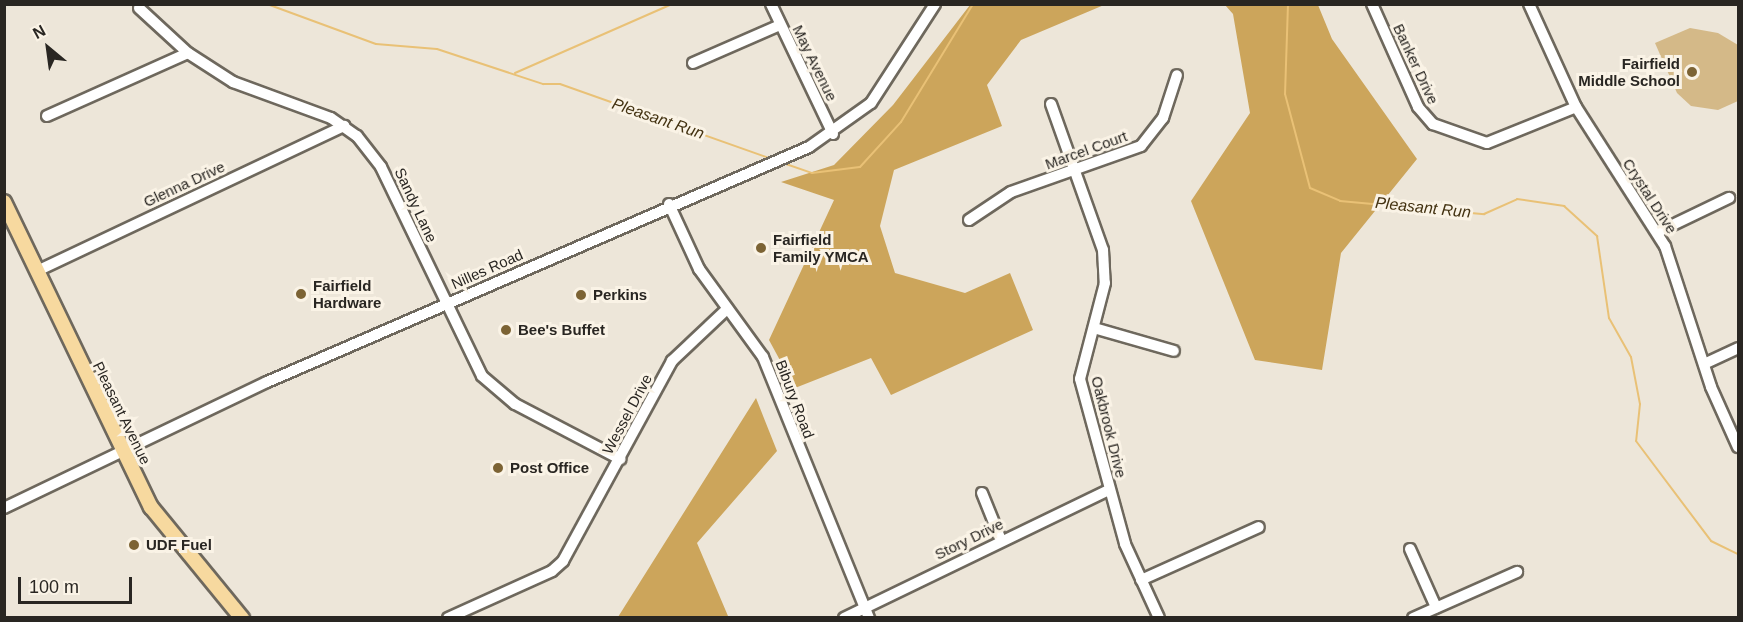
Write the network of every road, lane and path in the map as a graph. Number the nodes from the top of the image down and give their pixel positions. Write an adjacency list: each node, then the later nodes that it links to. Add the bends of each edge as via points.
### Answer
1 (771, 4): 6 (street, May Avenue)
2 (935, 4): 14 (street, Nilles Road, via 888,82)
3 (1372, 4): 11 (street, Banker Drive, via 1418,106 1433,124 1487,143)
4 (1529, 4): 11 (street, Crystal Drive)
5 (139, 8): 7 (street, Sandy Lane)
6 (780, 24): 8 (street); 14 (street, May Avenue)
7 (188, 53): 12 (street); 13 (street, Sandy Lane, via 233,82)
8 (693, 63)
9 (1177, 75): 15 (street, Marcel Court, via 1153,136 1141,146)
10 (1051, 104): 15 (street, Oakbrook Drive)
11 (1576, 107): 20 (street, Crystal Drive)
12 (47, 116)
13 (344, 126): 21 (street, Glenna Drive); 22 (street, Sandy Lane, via 381,167)
14 (833, 134): 18 (street, Nilles Road)
15 (1073, 172): 19 (street, Marcel Court, via 1005,195); 24 (street, Oakbrook Drive, via 1103,250 1105,283)
16 (1729, 198): 20 (street)
17 (4, 202): 21 (main road, Pleasant Avenue)
18 (669, 204): 22 (street, Nilles Road); 23 (street, Bibury Road, via 699,269)
19 (969, 220)
20 (1658, 232): 27 (street, Crystal Drive)
21 (37, 271): 29 (main road, Pleasant Avenue)
22 (446, 304): 29 (street, Nilles Road); 30 (street, Sandy Lane, via 474,364 494,388)
23 (727, 309): 30 (street, Wessel Drive, via 672,362); 40 (street, Bibury Road, via 763,357)
24 (1094, 328): 26 (street); 31 (street, Oakbrook Drive, via 1080,379)
25 (1738, 348): 27 (street)
26 (1174, 351)
27 (1704, 364): 28 (street, Crystal Drive)
28 (1738, 447)
29 (121, 451): 33 (street, Nilles Road); 41 (main road, Pleasant Avenue, via 166,530)
30 (620, 459): 42 (street, Wessel Drive, via 558,565)
31 (1109, 490): 35 (street, Story Drive); 38 (street, Oakbrook Drive)
32 (982, 493): 35 (street)
33 (4, 508)
34 (1259, 527): 38 (street)
35 (1001, 540): 40 (street, Story Drive)
36 (1410, 549): 39 (street)
37 (1517, 572): 39 (street)
38 (1141, 579): 44 (street, Oakbrook Drive)
39 (1436, 607): 45 (street)
40 (866, 613): 43 (street, Story Drive)
41 (242, 618)
42 (448, 618)
43 (844, 618)
44 (1159, 618)
45 (1413, 618)

